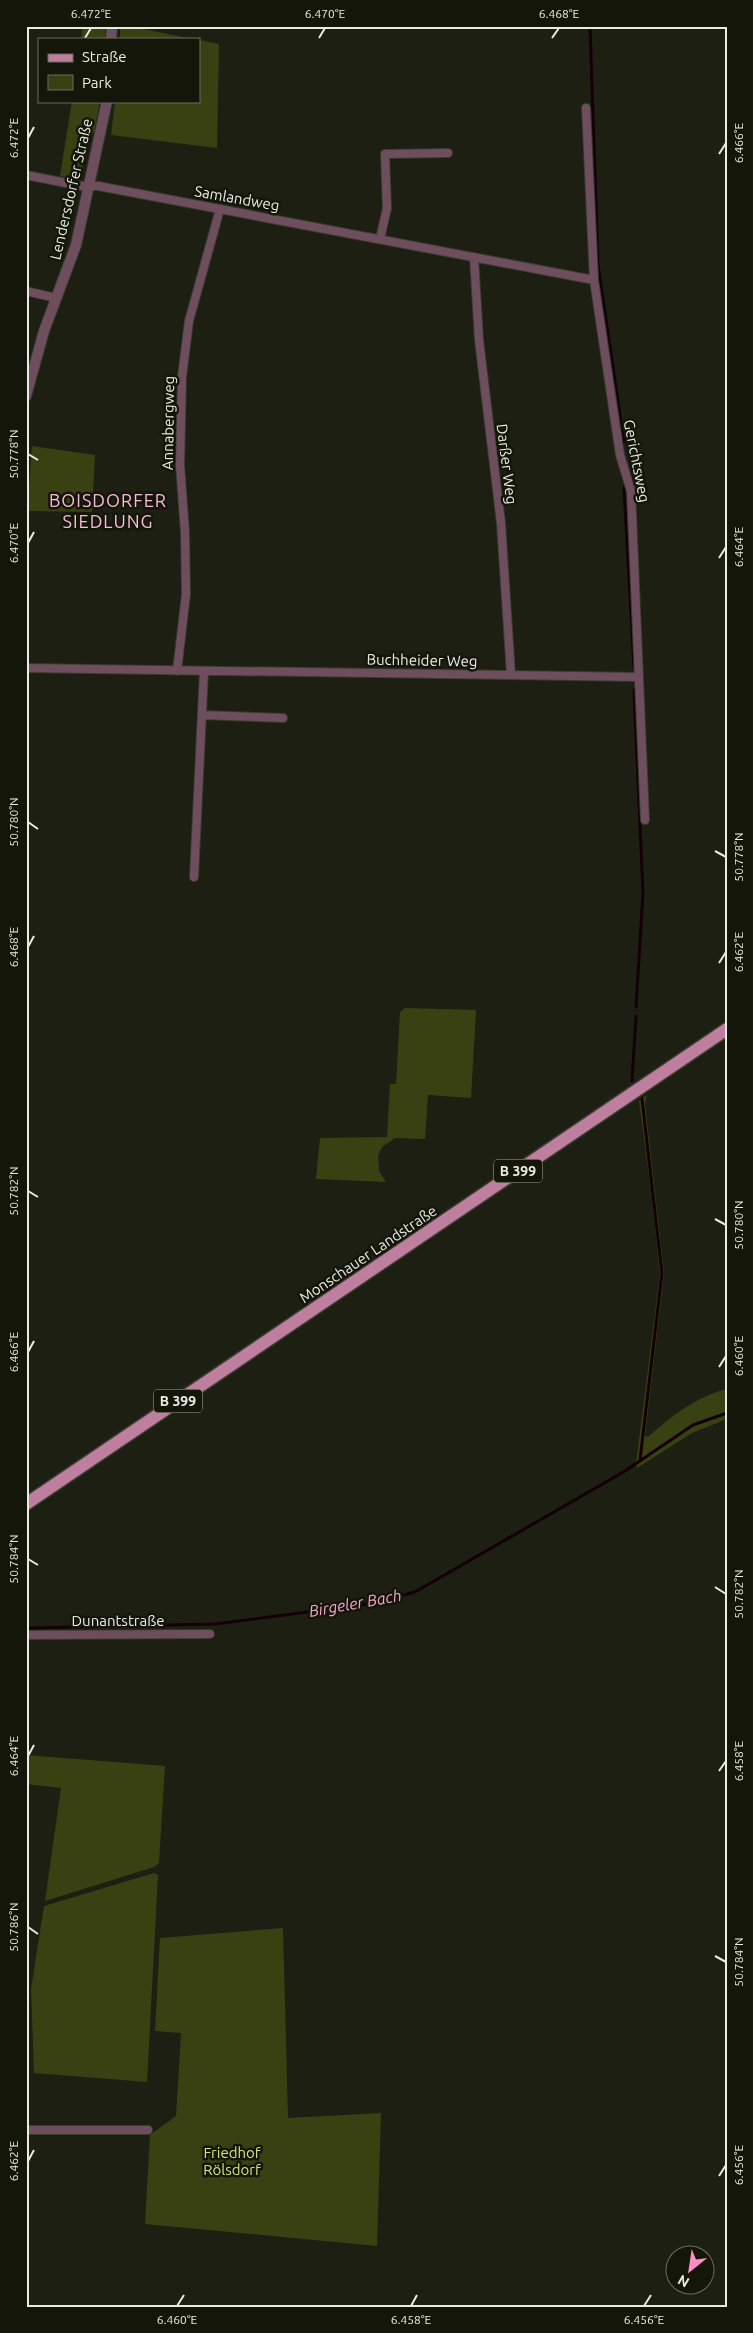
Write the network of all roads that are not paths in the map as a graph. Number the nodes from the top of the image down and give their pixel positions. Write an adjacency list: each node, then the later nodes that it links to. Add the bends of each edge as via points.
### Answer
1 (107, 102): 5 (street, Lendersdorfer Straße)
2 (586, 108): 9 (street, Gerichtsweg)
3 (448, 153): 7 (street, via 385,154 387,208)
4 (26, 176): 5 (street, Samlandweg)
5 (89, 187): 6 (street, Samlandweg); 11 (street, Lendersdorfer Straße, via 76,245)
6 (220, 209): 7 (street, Samlandweg); 15 (street, Annabergweg, via 188,321 182,377 180,464 186,594)
7 (380, 239): 8 (street, Samlandweg)
8 (474, 257): 9 (street, Samlandweg); 16 (street, Darßer Weg, via 480,349 501,523)
9 (594, 280): 17 (street, Gerichtsweg, via 620,455 631,491)
10 (26, 291): 11 (street)
11 (56, 298): 12 (street, Lendersdorfer Straße)
12 (26, 396)
13 (26, 668): 15 (street, Buchheider Weg)
14 (204, 671): 15 (street, Buchheider Weg); 16 (street, Buchheider Weg); 18 (street)
15 (177, 672)
16 (511, 675): 17 (street, Buchheider Weg)
17 (639, 677): 20 (street, Gerichtsweg)
18 (202, 715): 19 (street); 21 (street)
19 (283, 718)
20 (645, 820)
21 (194, 878)
22 (727, 1029): 23 (main road, Monschauer Landstraße / B 399)
23 (26, 1504)
24 (26, 1634): 25 (street, Dunantstraße)
25 (210, 1634)
26 (26, 2130): 27 (street)
27 (148, 2130)

